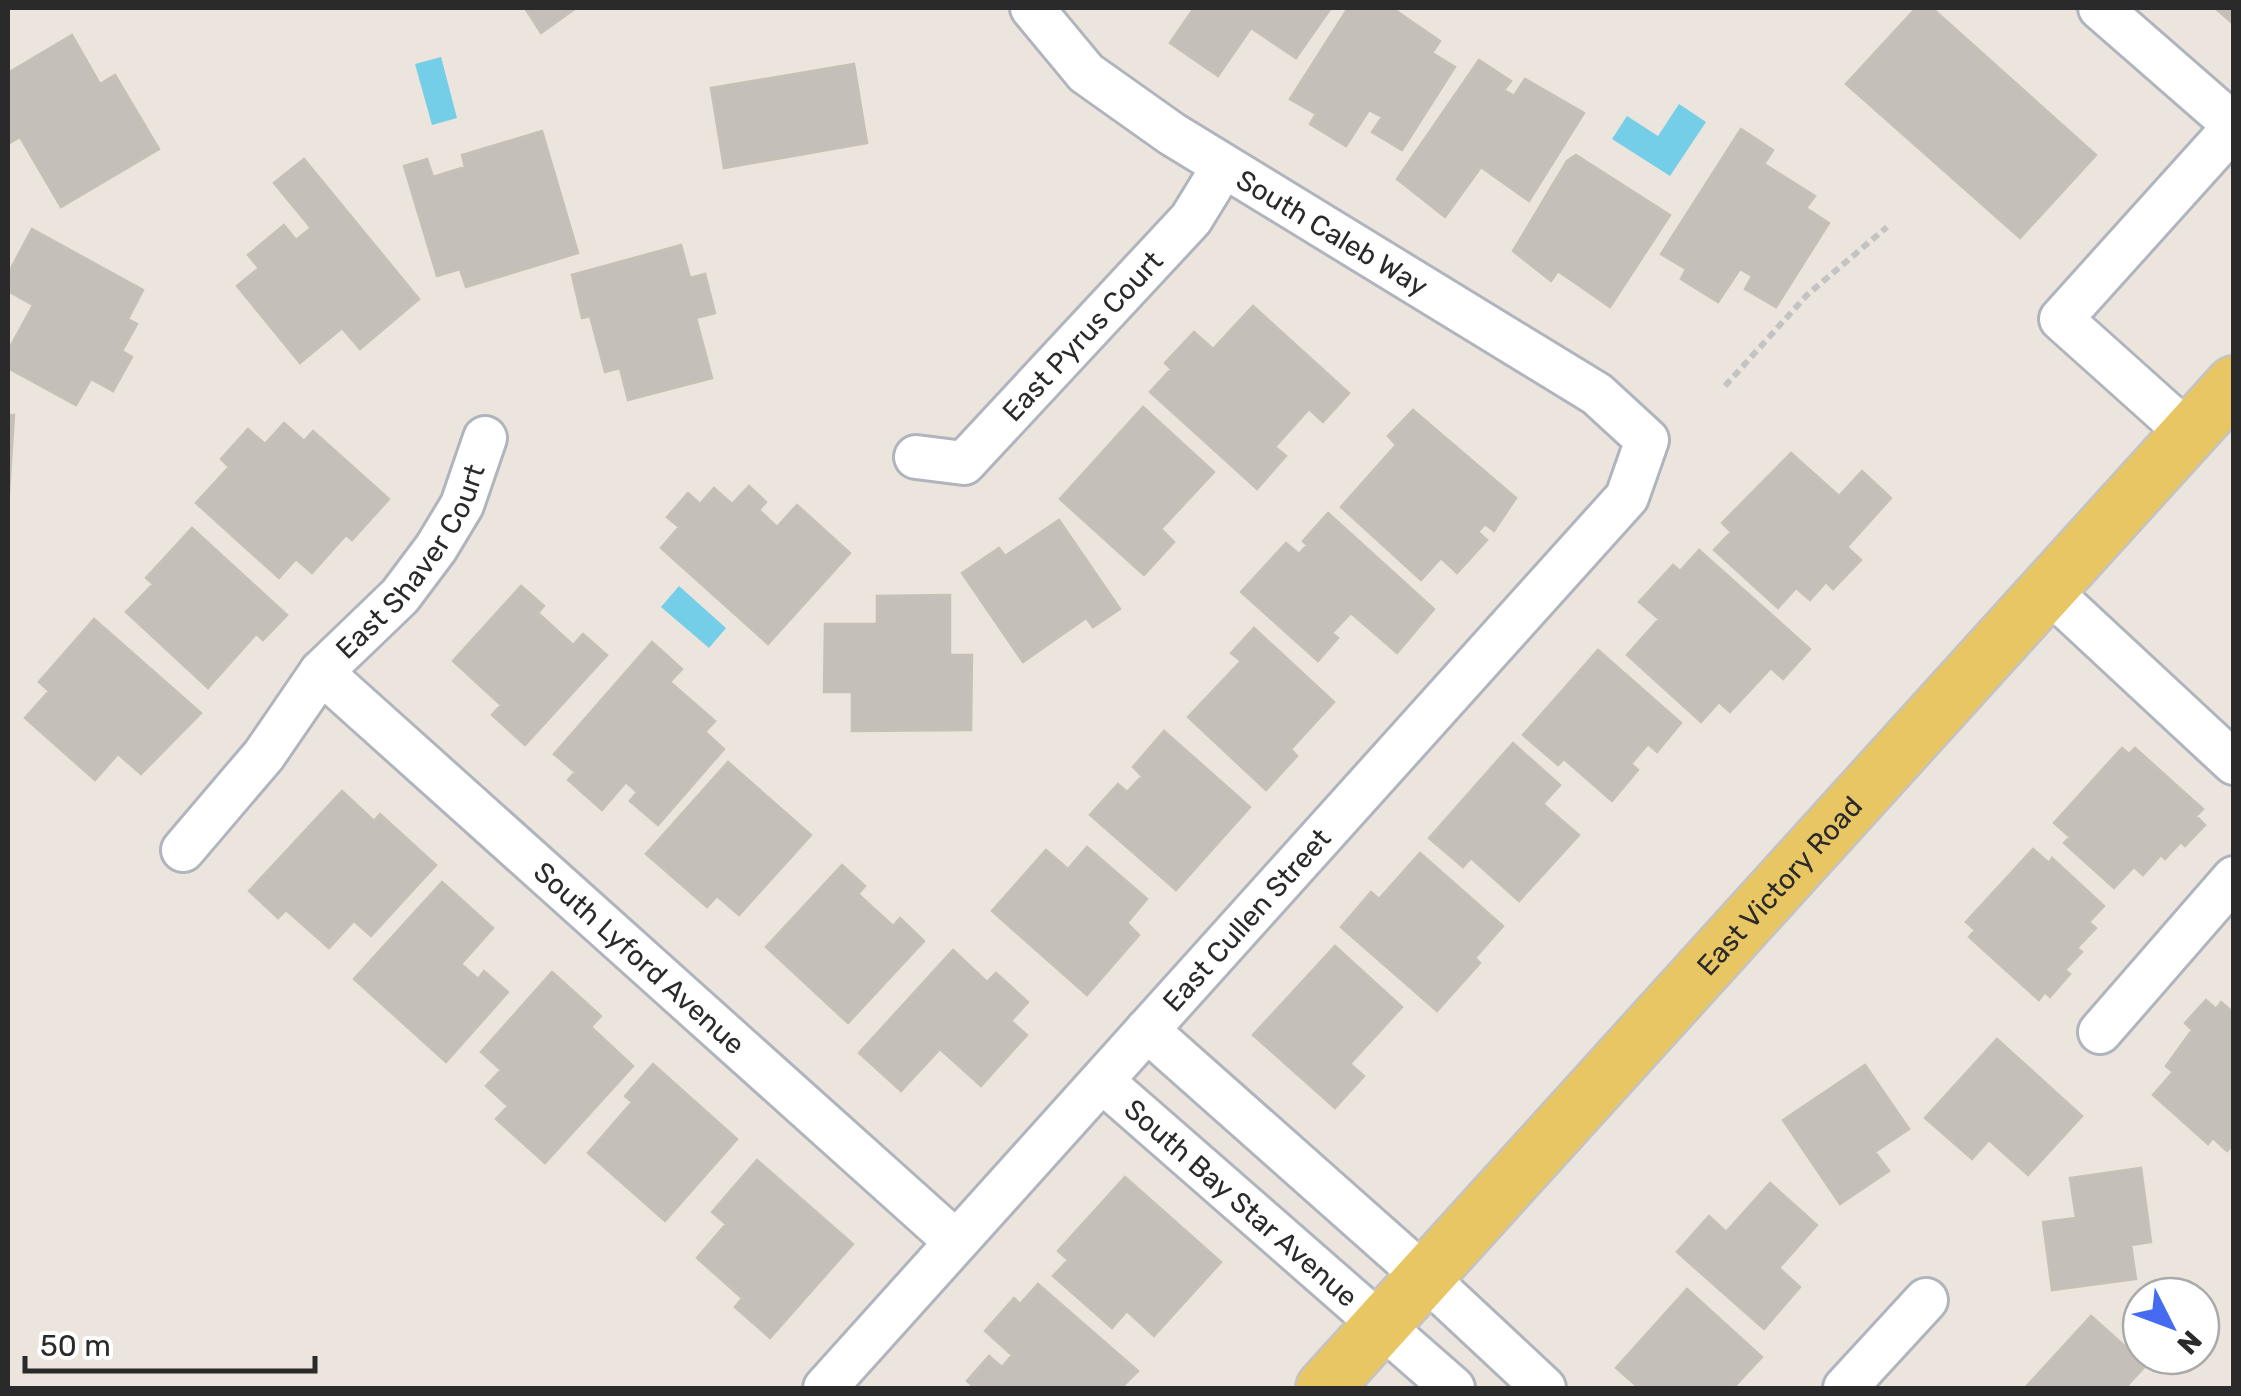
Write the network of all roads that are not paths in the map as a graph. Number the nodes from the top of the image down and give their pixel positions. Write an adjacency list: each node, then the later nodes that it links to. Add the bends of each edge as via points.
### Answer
1 (1032, 8): 4 (street, South Caleb Way, via 1086,73)
2 (2100, 8): 3 (street)
3 (2234, 126): 6 (street, via 2061,319)
4 (1224, 167): 8 (street, South Caleb Way, via 1597,394); 9 (street, East Pyrus Court, via 1191,218 964,463)
5 (2234, 384): 6 (main road, East Victory Road)
6 (2187, 432): 10 (main road, East Victory Road)
7 (485, 438): 11 (street, East Shaver Court, via 462,505 436,548 400,596)
8 (1647, 440): 15 (street, East Cullen Street, via 1627,497)
9 (916, 457)
10 (2046, 588): 12 (street); 19 (main road, East Victory Road)
11 (322, 672): 13 (street, East Shaver Court, via 264,755); 18 (street, South Lyford Avenue)
12 (2234, 762)
13 (182, 850)
14 (2234, 878): 16 (street)
15 (1147, 1030): 17 (street, East Cullen Street); 19 (street)
16 (2100, 1032)
17 (1102, 1080): 18 (street, East Cullen Street); 21 (street, South Bay Star Avenue)
18 (956, 1242): 22 (street, East Cullen Street)
19 (1423, 1275): 21 (main road, East Victory Road); 25 (street)
20 (1926, 1300): 26 (street)
21 (1378, 1326): 23 (main road, East Victory Road); 24 (street, South Bay Star Avenue)
22 (824, 1388)
23 (1324, 1388)
24 (1453, 1388)
25 (1544, 1388)
26 (1845, 1388)

